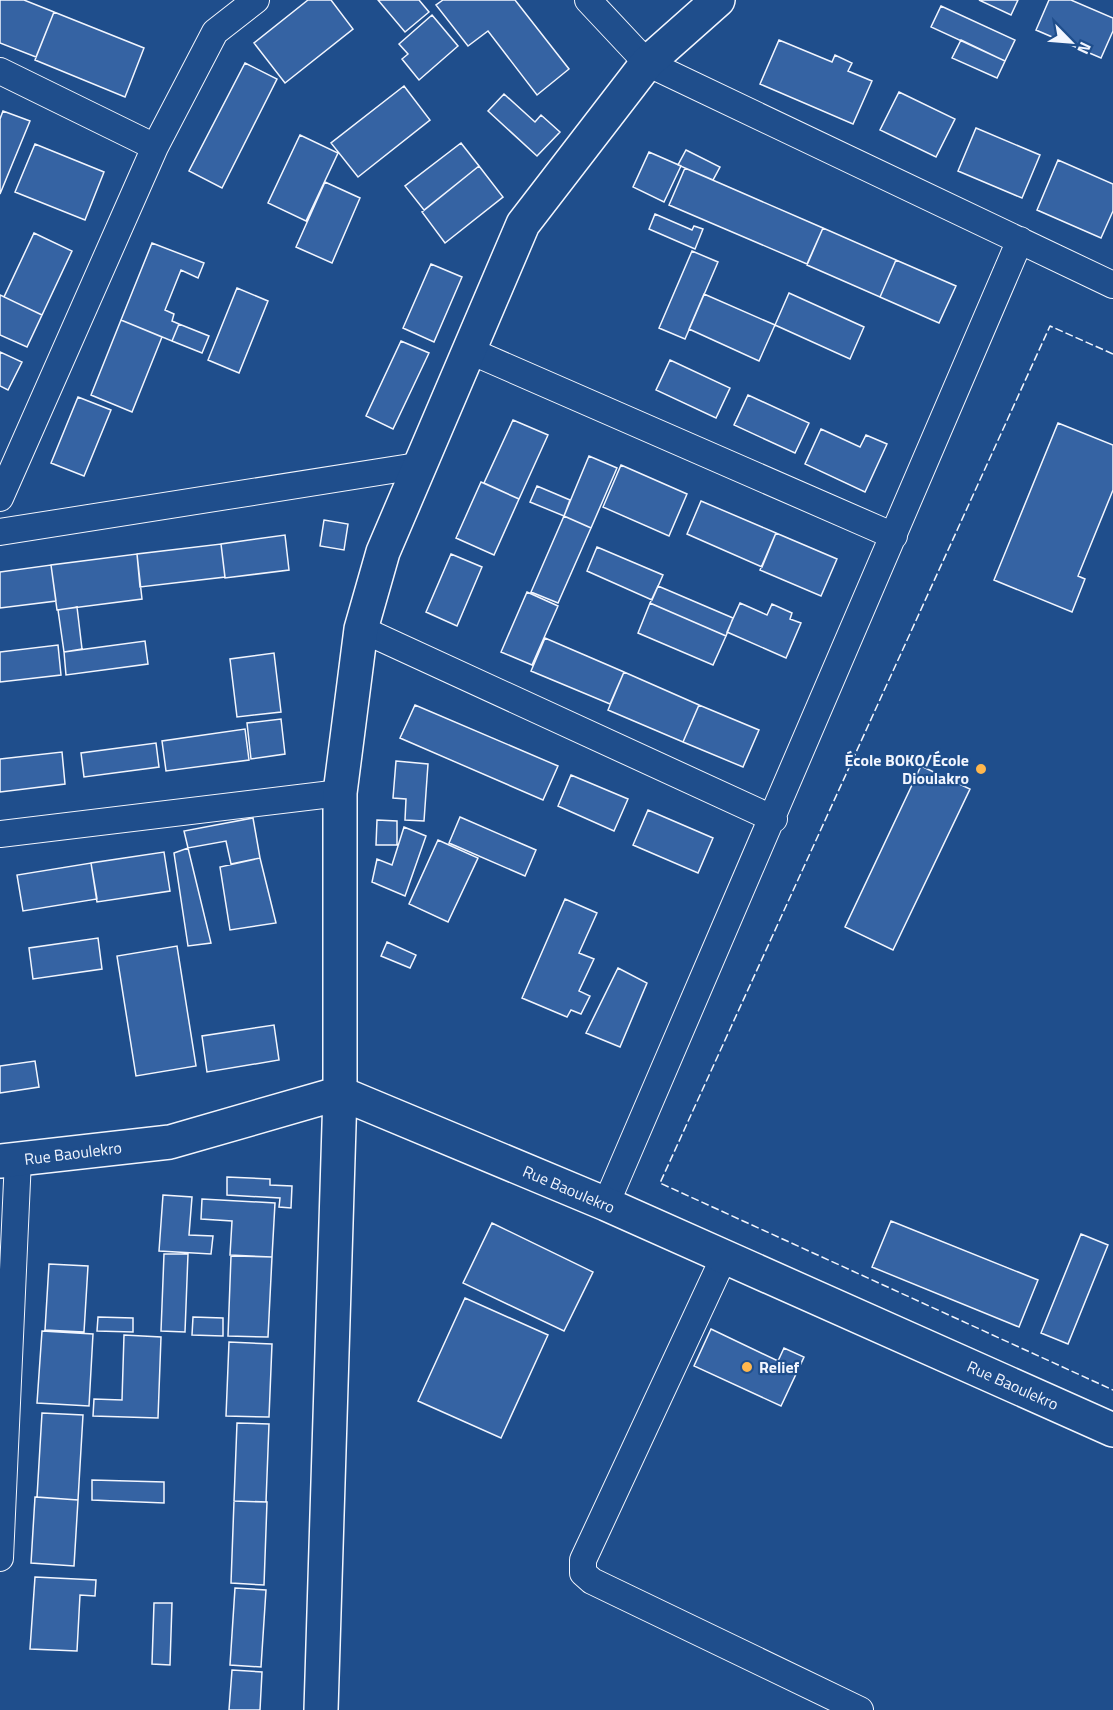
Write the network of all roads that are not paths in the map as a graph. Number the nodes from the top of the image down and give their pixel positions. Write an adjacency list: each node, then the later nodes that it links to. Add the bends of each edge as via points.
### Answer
1 (256, 0): 6 (street, via 215,32)
2 (588, 0): 4 (street)
3 (718, 0): 4 (street)
4 (647, 63): 7 (street); 9 (street, via 523,224)
5 (0, 71): 6 (street)
6 (155, 147): 11 (street)
7 (1020, 240): 8 (street); 13 (street)
8 (1113, 285)
9 (468, 350): 10 (street); 13 (street)
10 (417, 466): 12 (street); 14 (street, via 383,552)
11 (0, 498)
12 (0, 532)
13 (894, 536): 16 (street)
14 (361, 629): 15 (street); 16 (street)
15 (340, 793): 17 (street); 18 (street)
16 (774, 819): 20 (street)
17 (0, 834)
18 (340, 1093): 19 (street, Rue Baoulekro, via 170,1142); 20 (street, Rue Baoulekro); 26 (street)
19 (9, 1160): 23 (street)
20 (606, 1204): 21 (street, Rue Baoulekro)
21 (724, 1257): 22 (street, Rue Baoulekro); 25 (street, via 583,1560 584,1573 592,1581)
22 (1113, 1430)
23 (1, 1469): 24 (street)
24 (0, 1558)
25 (855, 1709)
26 (321, 1710)

